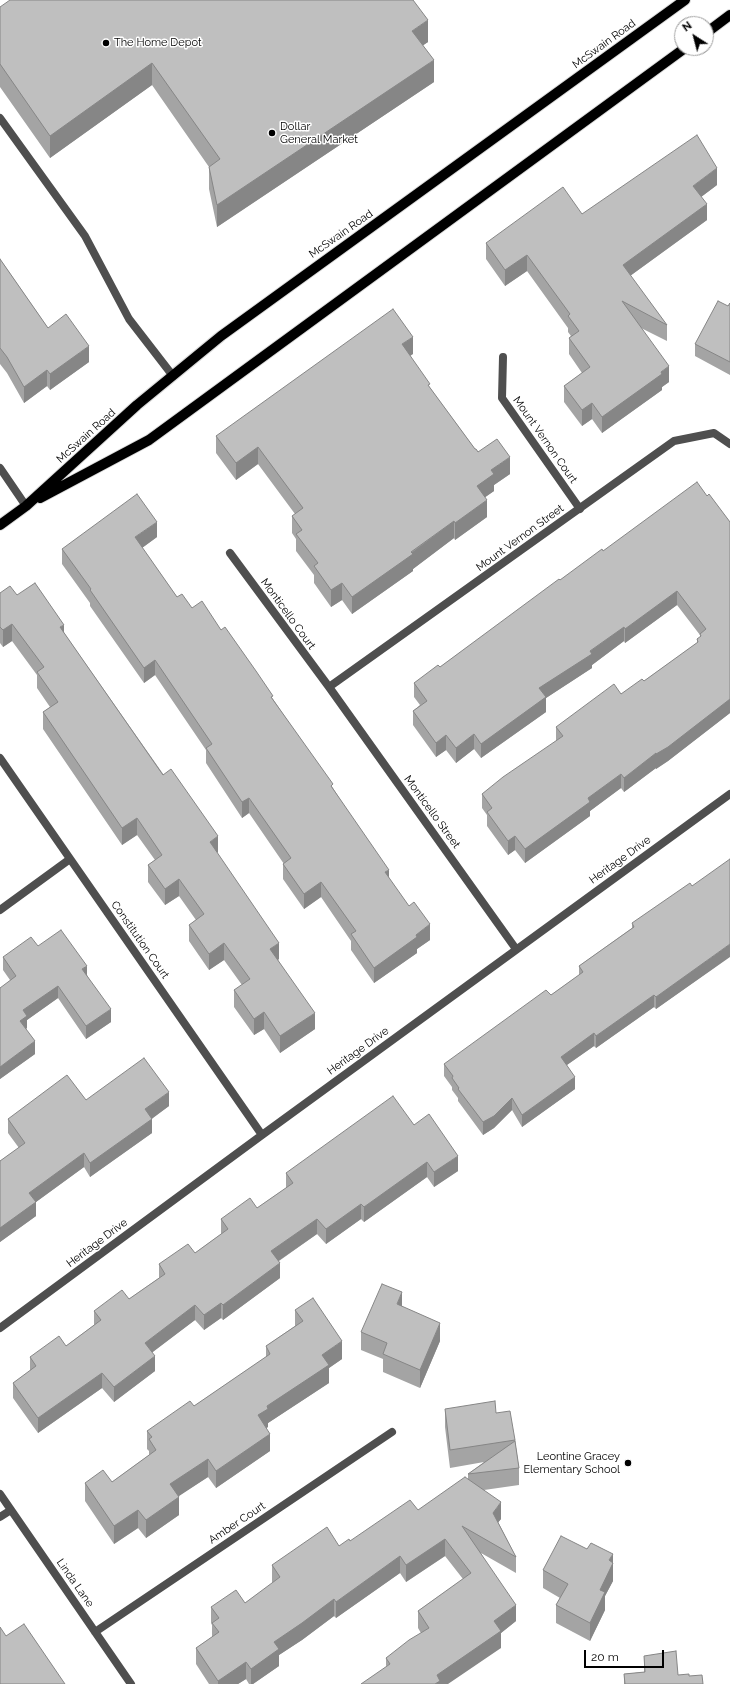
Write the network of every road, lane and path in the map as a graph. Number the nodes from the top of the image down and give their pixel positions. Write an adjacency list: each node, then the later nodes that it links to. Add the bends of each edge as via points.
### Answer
1 (684, 0): 7 (main road, McSwain Road, via 508,130 246,317)
2 (730, 15): 3 (main road)
3 (714, 27)
4 (674, 56): 10 (main road, McSwain Road, via 149,440)
5 (0, 118): 7 (street, via 85,236 129,320)
6 (503, 357): 11 (street, Mount Vernon Court, via 502,398)
7 (173, 376): 10 (main road, McSwain Road)
8 (730, 444): 11 (street, Mount Vernon Street, via 714,433 674,441)
9 (0, 468): 10 (street)
10 (26, 506): 12 (main road, McSwain Road)
11 (580, 508): 14 (street, Mount Vernon Street)
12 (0, 525)
13 (230, 553): 14 (street, Monticello Court)
14 (329, 687): 19 (street, Monticello Street)
15 (0, 758): 17 (street, Constitution Court)
16 (730, 794): 19 (street, Heritage Drive)
17 (70, 859): 18 (street); 20 (street, Constitution Court)
18 (0, 910)
19 (516, 949): 20 (street, Heritage Drive)
20 (262, 1134): 21 (street, Heritage Drive)
21 (0, 1328)
22 (392, 1432): 26 (street, Amber Court)
23 (0, 1494): 24 (street, Linda Lane)
24 (11, 1510): 25 (street); 26 (street, Linda Lane)
25 (0, 1517)
26 (95, 1632): 27 (street, Linda Lane)
27 (131, 1684)

